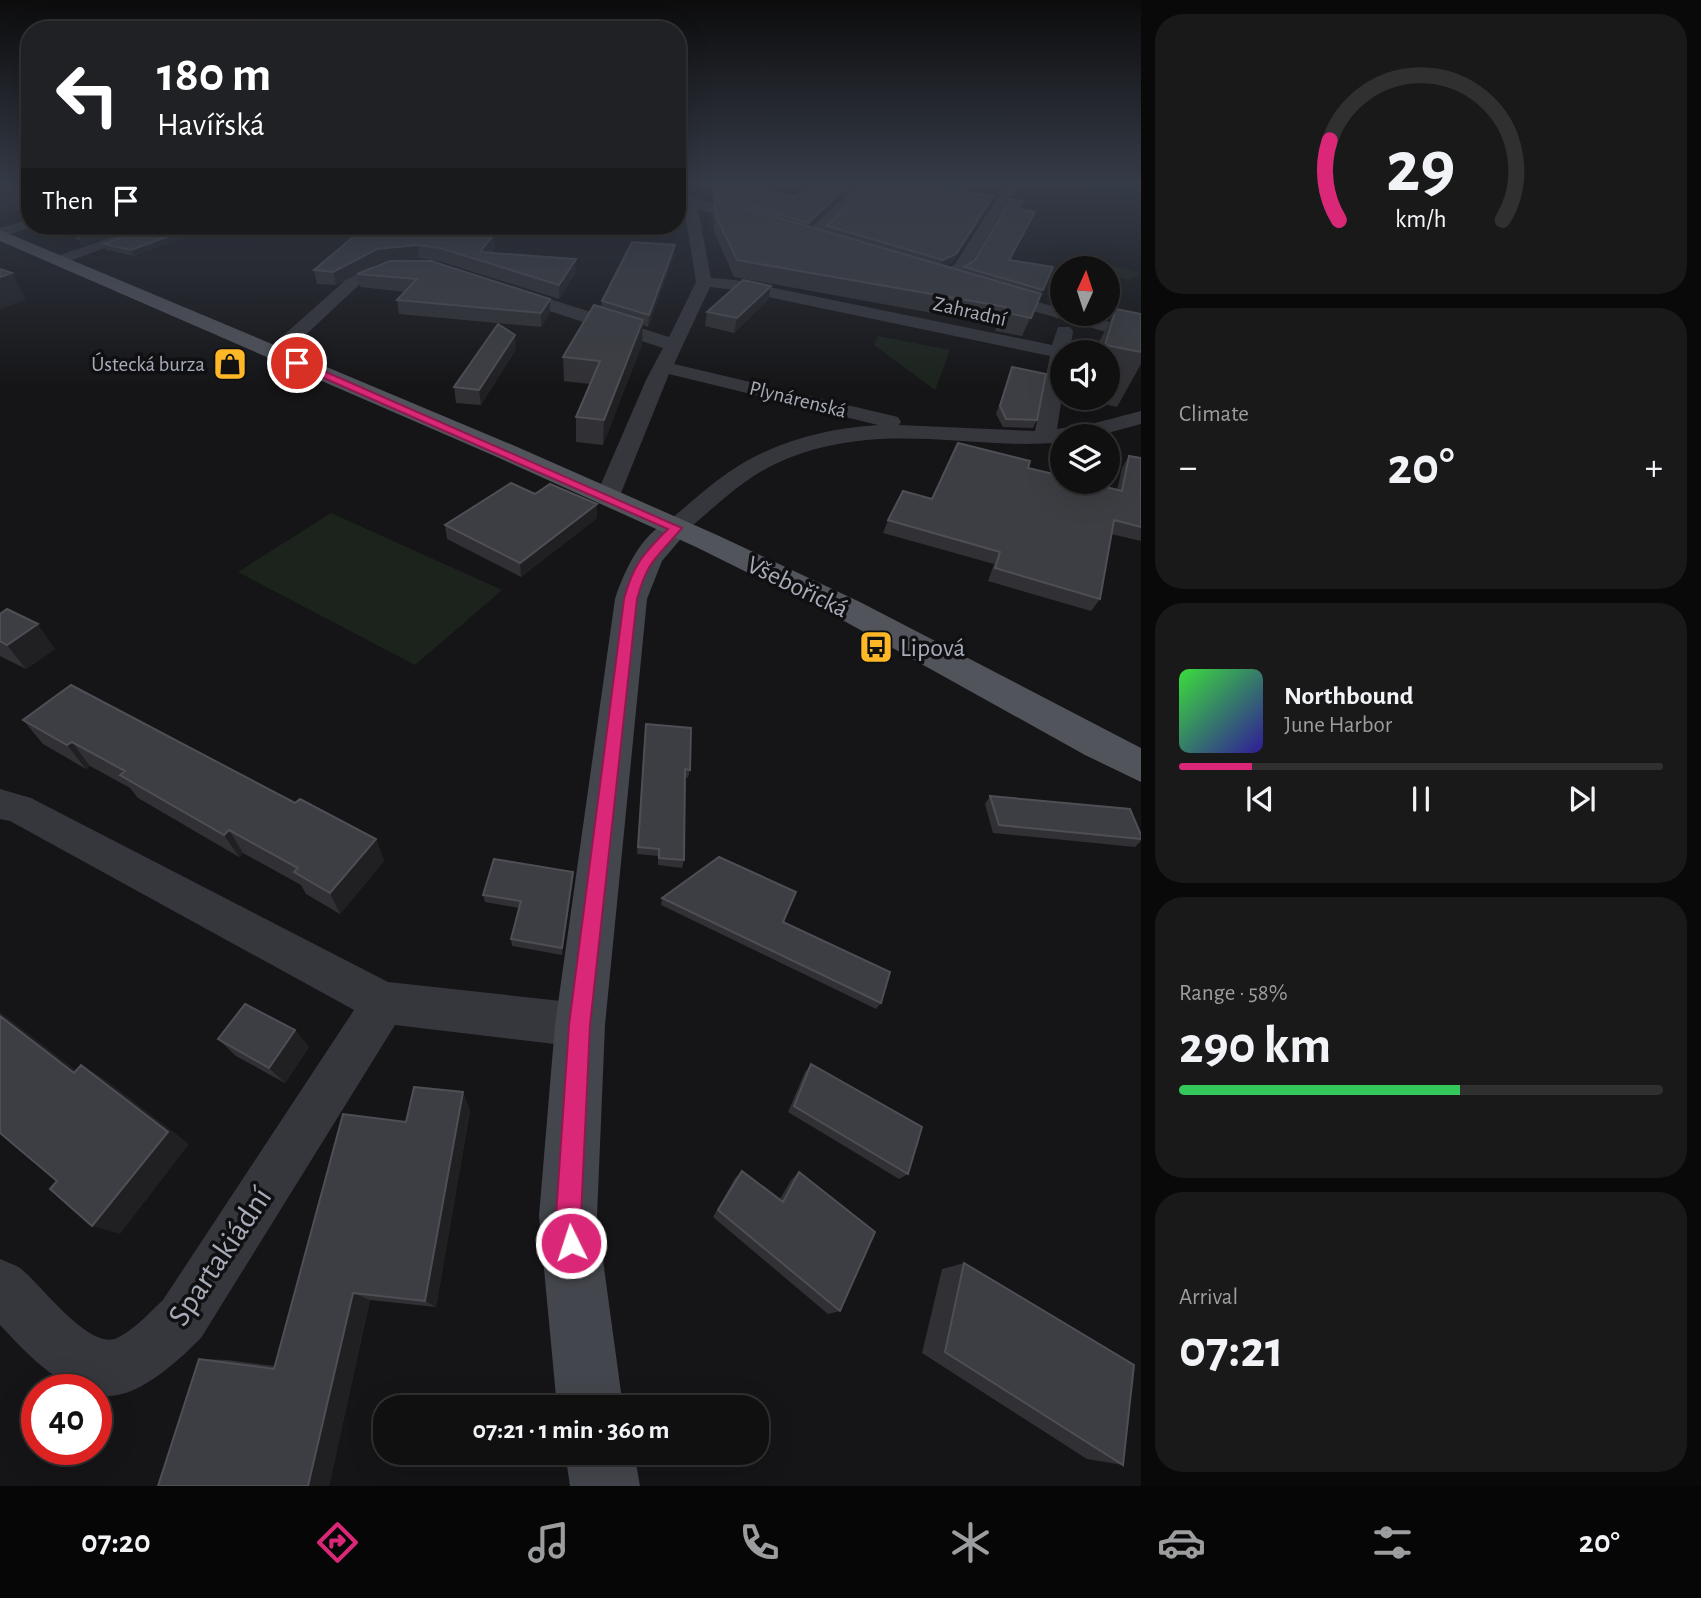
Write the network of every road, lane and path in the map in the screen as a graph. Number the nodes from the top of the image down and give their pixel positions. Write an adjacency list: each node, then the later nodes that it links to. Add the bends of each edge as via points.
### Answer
1 (35, 250): 5 (main road, Všebořická)
2 (87, 250): 5 (street)
3 (697, 250): 7 (street)
4 (971, 250): 9 (street, via 961,267 934,275)
5 (57, 261): 14 (main road, Všebořická)
6 (412, 265): 14 (street, via 386,268 355,280)
7 (704, 282): 12 (street); 13 (street, Zahradní)
8 (495, 287): 12 (street)
9 (1050, 310)
10 (1104, 326): 11 (street)
11 (1141, 337)
12 (674, 345): 15 (street)
13 (1050, 350)
14 (274, 354): 24 (main road, Všebořická)
15 (663, 367): 19 (street, Plynárenská); 24 (street)
16 (1050, 410): 22 (street)
17 (1141, 417): 18 (street, Plynárenská)
18 (1120, 424)
19 (933, 433): 22 (street, Plynárenská); 25 (street, Plynárenská, via 844,435 806,445 739,476)
20 (1120, 434): 23 (street, Plynárenská)
21 (1050, 435): 22 (street, Plynárenská)
22 (1045, 436)
23 (1141, 438)
24 (607, 498): 25 (main road, Všebořická)
25 (676, 528): 26 (main road, Všebořická, via 871,622); 29 (street, via 638,572 631,599)
26 (1141, 766)
27 (0, 804): 28 (street, via 18,808)
28 (384, 1003): 29 (street); 30 (street, Spartakiádní, via 182,1319 150,1350 114,1369 91,1366 59,1343)
29 (580, 1025): 31 (street, via 568,1216)
30 (0, 1286)
31 (589, 1395)
32 (601, 1465): 33 (street)
33 (605, 1486)

